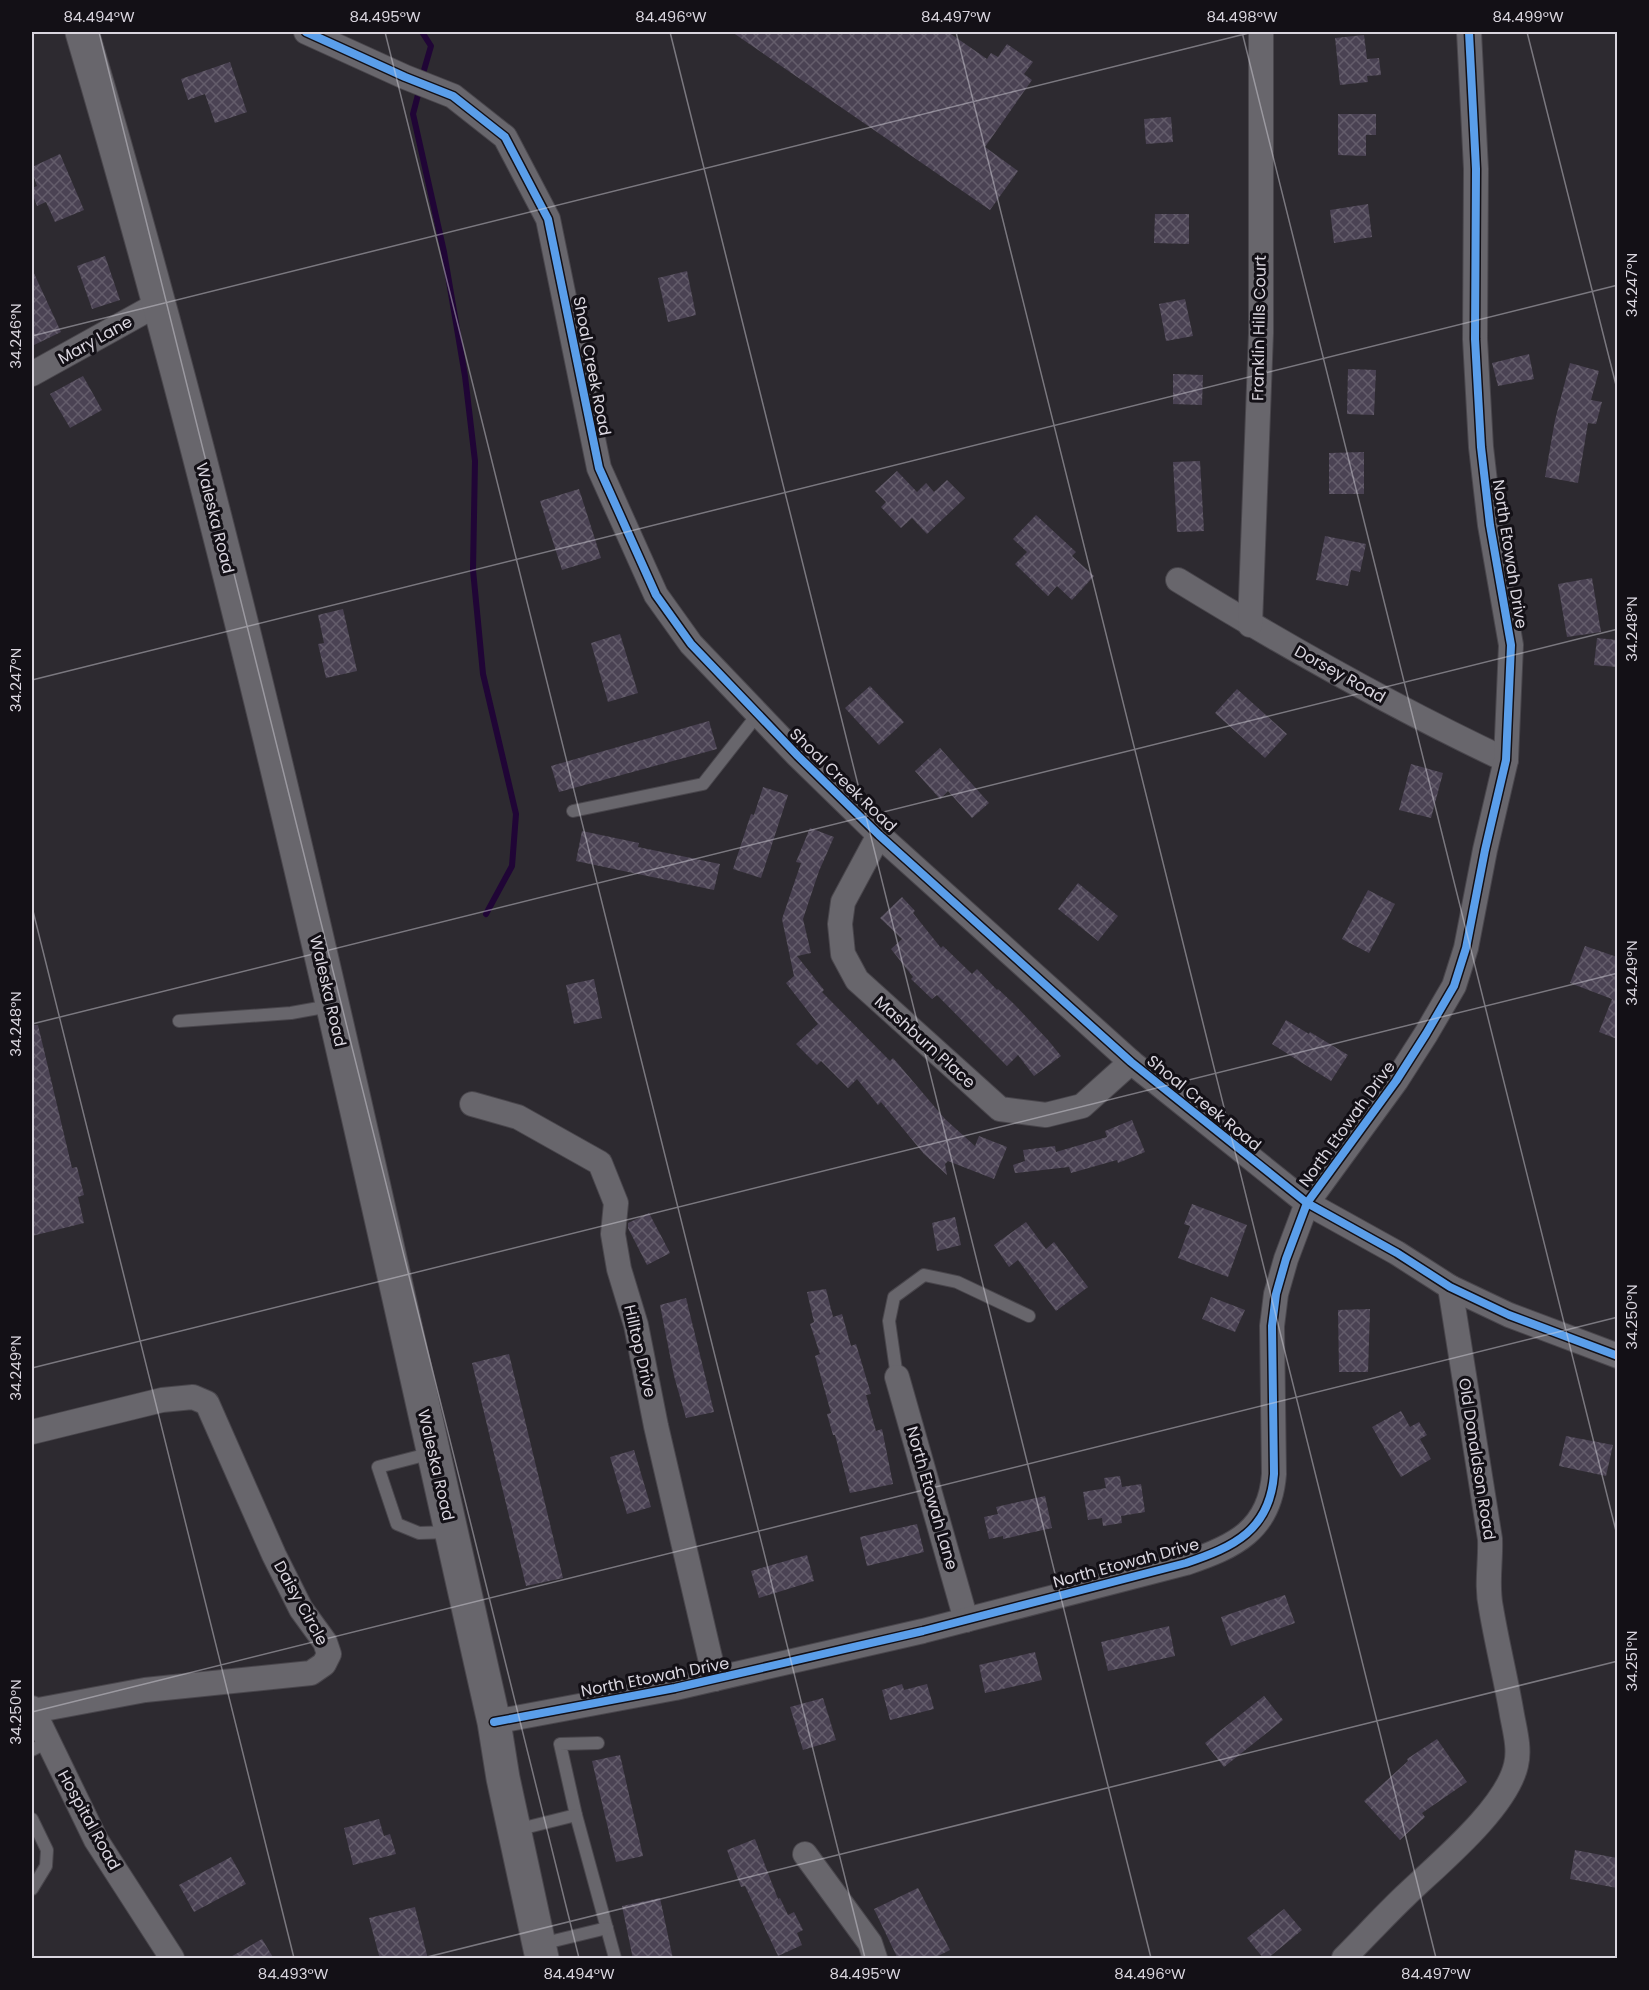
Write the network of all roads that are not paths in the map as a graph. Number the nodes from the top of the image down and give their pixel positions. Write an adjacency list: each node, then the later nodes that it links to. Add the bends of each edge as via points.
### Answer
1 (82, 32): 5 (main road, Waleska Road)
2 (306, 32): 9 (street, Shoal Creek Road, via 453,96 506,137 548,219 598,468 656,595 691,644)
3 (1261, 32): 8 (street, Franklin Hills Court, via 1261,333)
4 (1469, 32): 10 (street, North Etowah Drive, via 1476,169 1475,339 1481,447 1511,645)
5 (158, 304): 6 (street, Mary Lane); 13 (main road, Waleska Road, via 245,637)
6 (32, 374)
7 (1178, 580): 8 (street, Dorsey Road)
8 (1250, 625): 10 (street, Dorsey Road)
9 (758, 714): 11 (lane, via 703,784); 12 (street, Shoal Creek Road)
10 (1506, 760): 17 (street, North Etowah Drive, via 1454,986 1396,1081)
11 (573, 811)
12 (879, 835): 15 (street, Shoal Creek Road); 15 (street, Mashburn Place, via 843,902 843,954 857,980 991,1102 1000,1109 1046,1115 1082,1106)
13 (332, 1006): 14 (lane); 23 (main road, Waleska Road)
14 (179, 1021)
15 (1131, 1062): 17 (street, Shoal Creek Road)
16 (472, 1104): 26 (street, Hilltop Drive, via 518,1117 600,1163 616,1203 614,1234 619,1269 636,1325)
17 (1307, 1203): 18 (street, Shoal Creek Road); 25 (street, North Etowah Drive, via 1276,1294 1272,1326 1273,1493 1256,1524 1218,1552 1186,1563)
18 (1450, 1287): 20 (street, Shoal Creek Road, via 1509,1315); 41 (street, Old Donaldson Road, via 1490,1539 1490,1605 1517,1742 1516,1764 1500,1799)
19 (1029, 1316): 21 (lane, via 957,1282 924,1275 894,1298 889,1321)
20 (1617, 1356)
21 (897, 1377): 25 (street, North Etowah Lane)
22 (32, 1432): 27 (street, Daisy Circle, via 162,1400 193,1397 207,1403 279,1564 329,1654 324,1664 311,1673 145,1690)
23 (433, 1453): 24 (main road, Waleska Road); 24 (lane, via 378,1467 397,1524 418,1533)
24 (451, 1532): 28 (main road, Waleska Road)
25 (966, 1620): 26 (street, North Etowah Drive)
26 (716, 1679): 28 (street, North Etowah Drive)
27 (32, 1710): 30 (street, Hospital Road)
28 (494, 1722): 33 (main road, Waleska Road)
29 (598, 1743): 31 (lane, via 560,1744)
30 (40, 1746): 38 (street, Hospital Road)
31 (576, 1815): 33 (lane); 36 (lane)
32 (32, 1818): 35 (lane, via 48,1850 46,1866)
33 (515, 1831): 37 (main road, Waleska Road)
34 (805, 1854): 40 (street, via 870,1943)
35 (32, 1889)
36 (607, 1928): 37 (lane); 39 (lane)
37 (541, 1951)
38 (172, 1959)
39 (615, 1959)
40 (875, 1959)
41 (1344, 1959)

